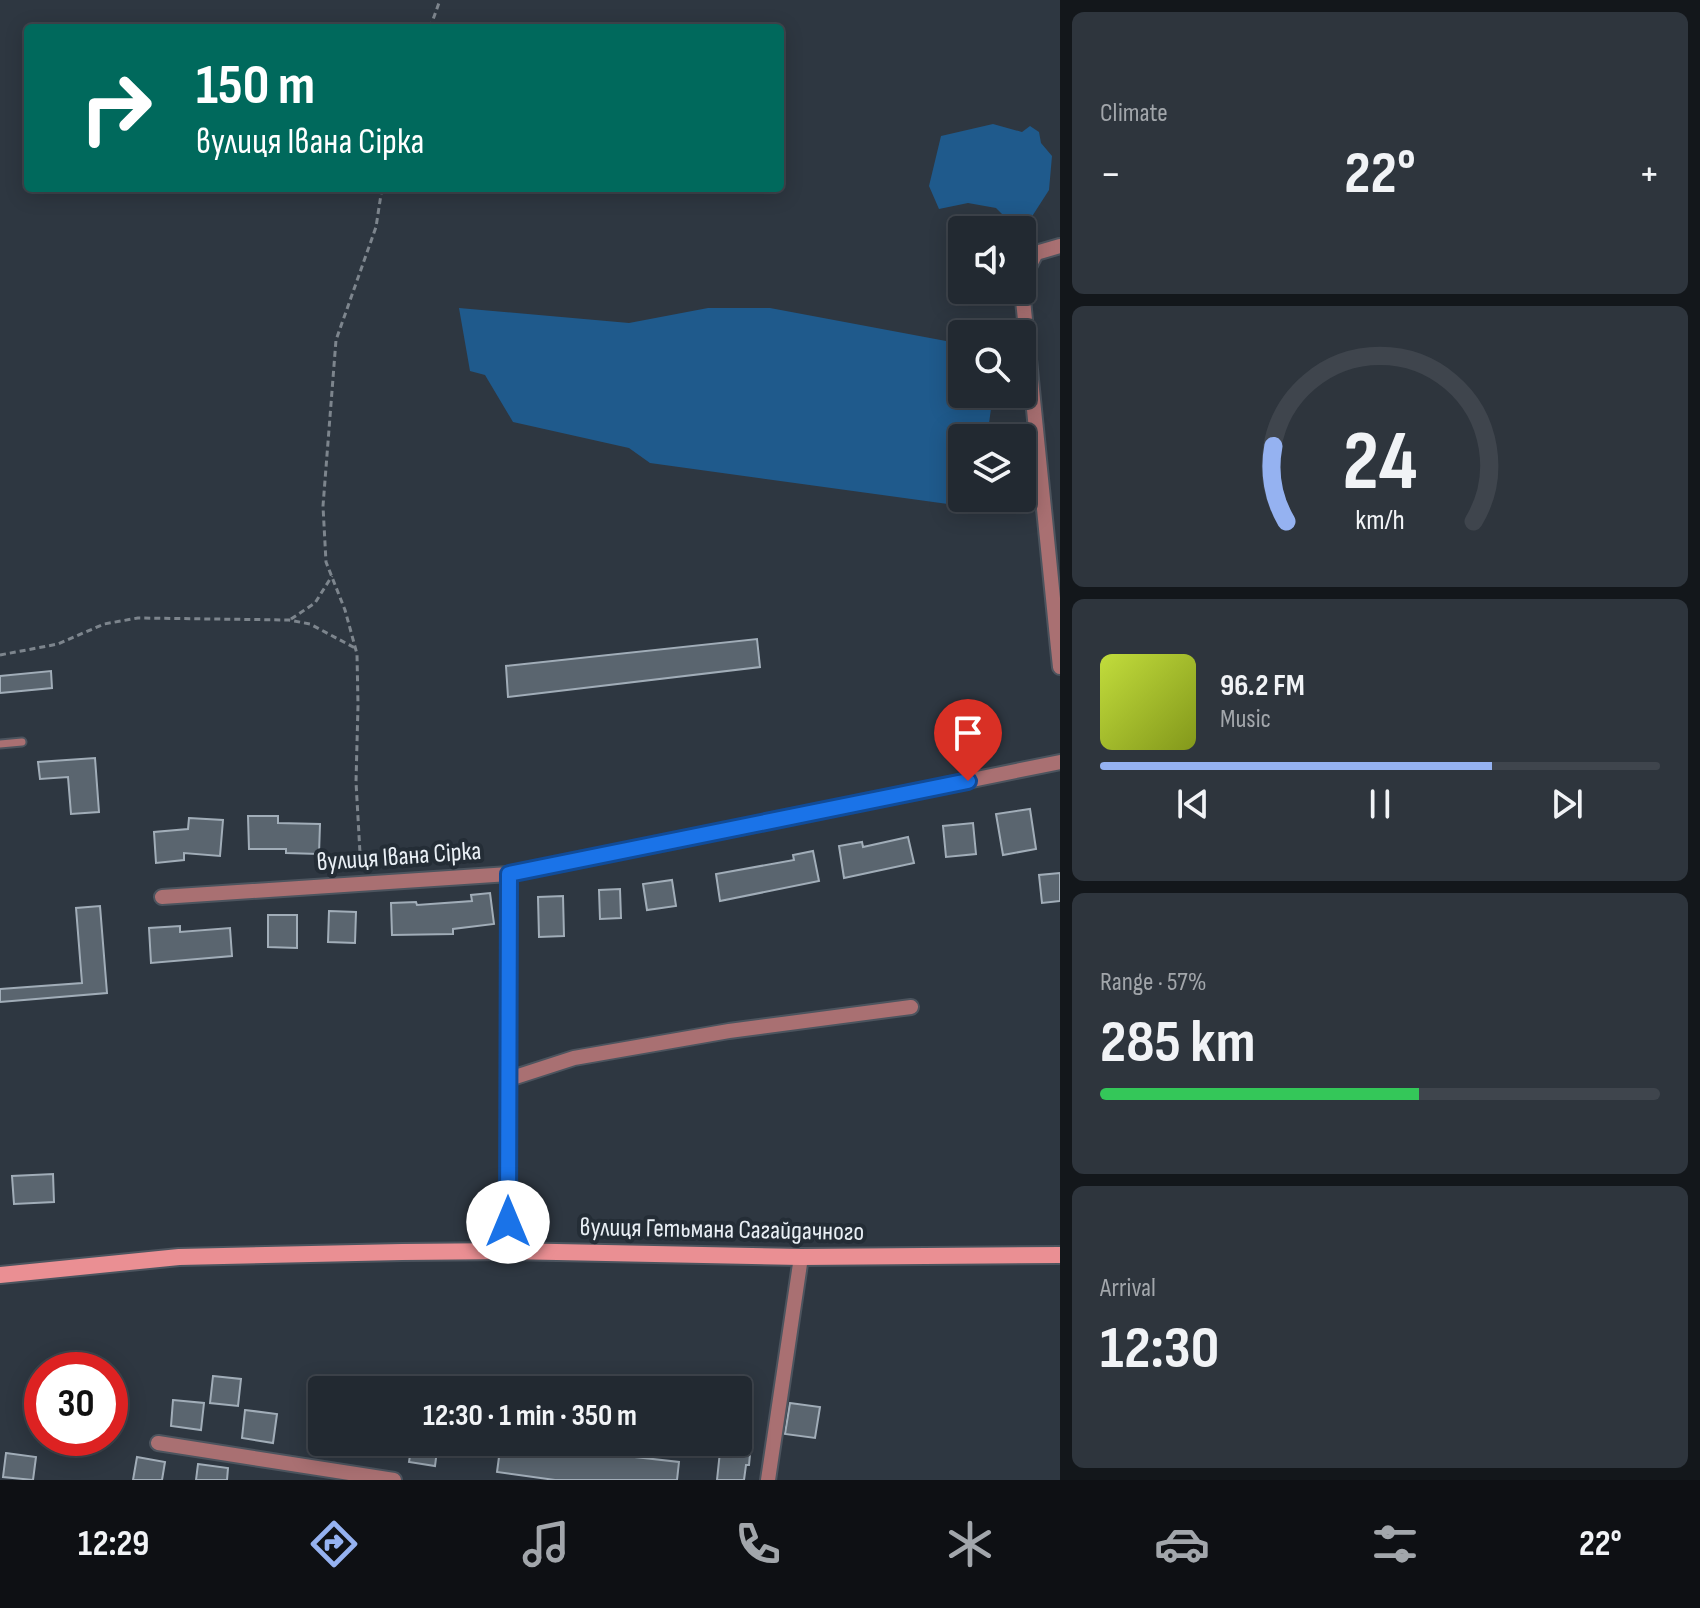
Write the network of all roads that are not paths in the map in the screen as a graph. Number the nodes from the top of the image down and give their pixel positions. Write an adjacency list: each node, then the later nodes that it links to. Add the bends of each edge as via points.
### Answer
1 (1060, 246): 2 (street)
2 (1036, 253)
3 (1023, 304): 4 (street)
4 (1059, 647): 5 (street)
5 (1060, 667)
6 (22, 742): 7 (lane)
7 (0, 744)
8 (1060, 762): 9 (street, вулиця Івана Сірка)
9 (509, 874): 10 (street, вулиця Івана Сірка); 12 (street)
10 (162, 897)
11 (911, 1007): 12 (street, via 589,1055)
12 (509, 1079): 13 (street)
13 (508, 1251): 15 (main road, вулиця Гетьмана Сагайдачного); 16 (main road, вулиця Гетьмана Сагайдачного, via 179,1257)
14 (1060, 1255): 15 (main road, вулиця Гетьмана Сагайдачного)
15 (801, 1257): 19 (street)
16 (0, 1275)
17 (158, 1443): 18 (street)
18 (394, 1480)
19 (768, 1480)

